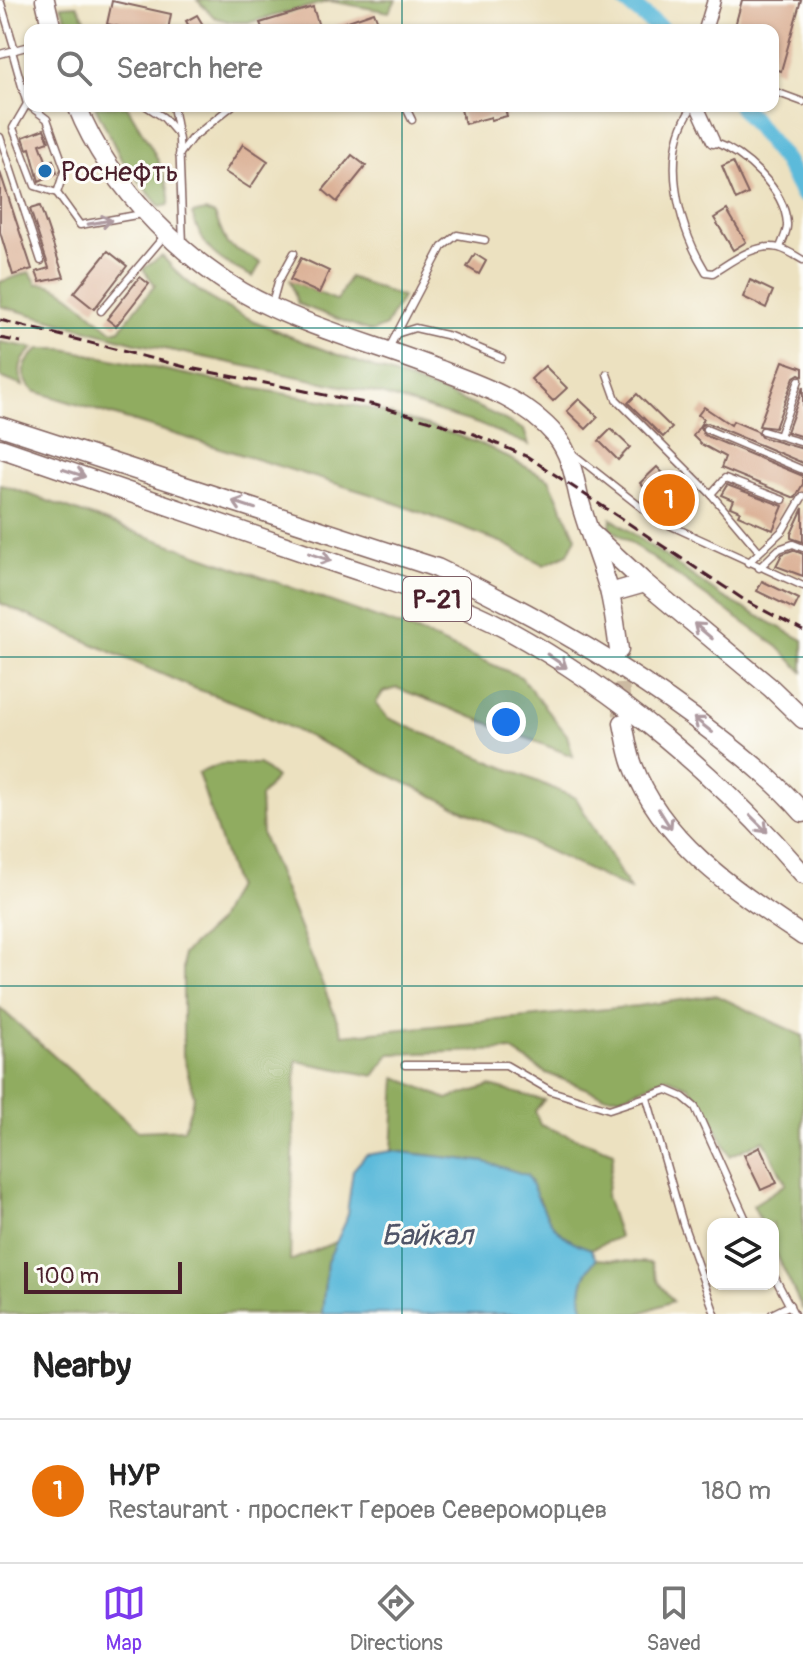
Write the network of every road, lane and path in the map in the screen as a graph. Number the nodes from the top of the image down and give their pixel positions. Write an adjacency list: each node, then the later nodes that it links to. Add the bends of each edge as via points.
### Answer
1 (45, 0): 4 (main road)
2 (714, 0): 5 (street)
3 (1, 3): 7 (lane)
4 (51, 24)
5 (707, 24)
6 (24, 48): 7 (lane)
7 (14, 51): 8 (lane); 9 (lane)
8 (0, 54)
9 (24, 92)
10 (779, 93): 11 (lane)
11 (803, 102)
12 (24, 109): 26 (lane, via 13,128 35,186)
13 (38, 112): 26 (lane, via 47,119 65,169)
14 (80, 112): 27 (main road, via 104,160)
15 (155, 112): 22 (lane)
16 (173, 112): 22 (lane)
17 (225, 112): 25 (lane)
18 (408, 112): 21 (lane)
19 (690, 112): 31 (lane, via 676,159 678,203 692,249 706,272 764,247)
20 (698, 112): 24 (street)
21 (412, 120)
22 (175, 131): 25 (lane)
23 (0, 137): 34 (lane)
24 (713, 141): 31 (lane, via 733,149 760,172 778,198 788,225)
25 (179, 155): 30 (lane)
26 (57, 193): 27 (lane, one-way to 27, via 80,225)
27 (146, 213): 28 (main road)
28 (167, 233): 30 (main road); 36 (lane)
29 (485, 240): 37 (lane, via 457,235 442,247)
30 (183, 248): 35 (main road)
31 (780, 248): 33 (lane)
32 (294, 253): 35 (lane)
33 (803, 260)
34 (41, 261)
35 (271, 307): 37 (main road)
36 (101, 311)
37 (392, 342): 38 (lane, via 415,328); 46 (main road, via 527,410)
38 (502, 358)
39 (607, 374): 49 (lane, via 616,399)
40 (799, 380): 44 (lane)
41 (0, 426): 64 (main road, Р-21, one-way to 41, via 686,711 620,666 484,590 437,568)
42 (706, 429): 48 (lane)
43 (763, 431): 44 (lane)
44 (779, 436): 45 (lane)
45 (803, 443)
46 (564, 447): 53 (main road); 56 (lane, via 656,519)
47 (0, 448): 65 (main road, Р-21, one-way to 65, via 427,595 503,628 657,731 763,827)
48 (803, 470)
49 (711, 494): 51 (lane, via 725,478); 55 (lane)
50 (803, 496): 52 (lane)
51 (783, 500)
52 (800, 507): 55 (lane)
53 (591, 533): 58 (main road); 60 (main road)
54 (803, 548): 57 (lane, via 793,544 779,549)
55 (759, 551): 56 (lane)
56 (748, 563): 57 (lane)
57 (759, 568): 59 (lane)
58 (645, 583): 60 (main road); 62 (main road, one-way to 58)
59 (803, 586)
60 (610, 593): 61 (main road)
61 (619, 650)
62 (803, 719)
63 (623, 723): 66 (main road, one-way to 66, via 633,766 675,835 730,884)
64 (803, 813)
65 (803, 874)
66 (803, 936)
67 (405, 1065): 68 (lane, via 506,1065 551,1091 609,1109)
68 (647, 1098): 69 (lane, via 667,1090 695,1107); 72 (lane)
69 (745, 1218)
70 (779, 1285): 71 (lane)
71 (790, 1305): 73 (lane); 74 (lane)
72 (715, 1314)
73 (772, 1314)
74 (794, 1314)

